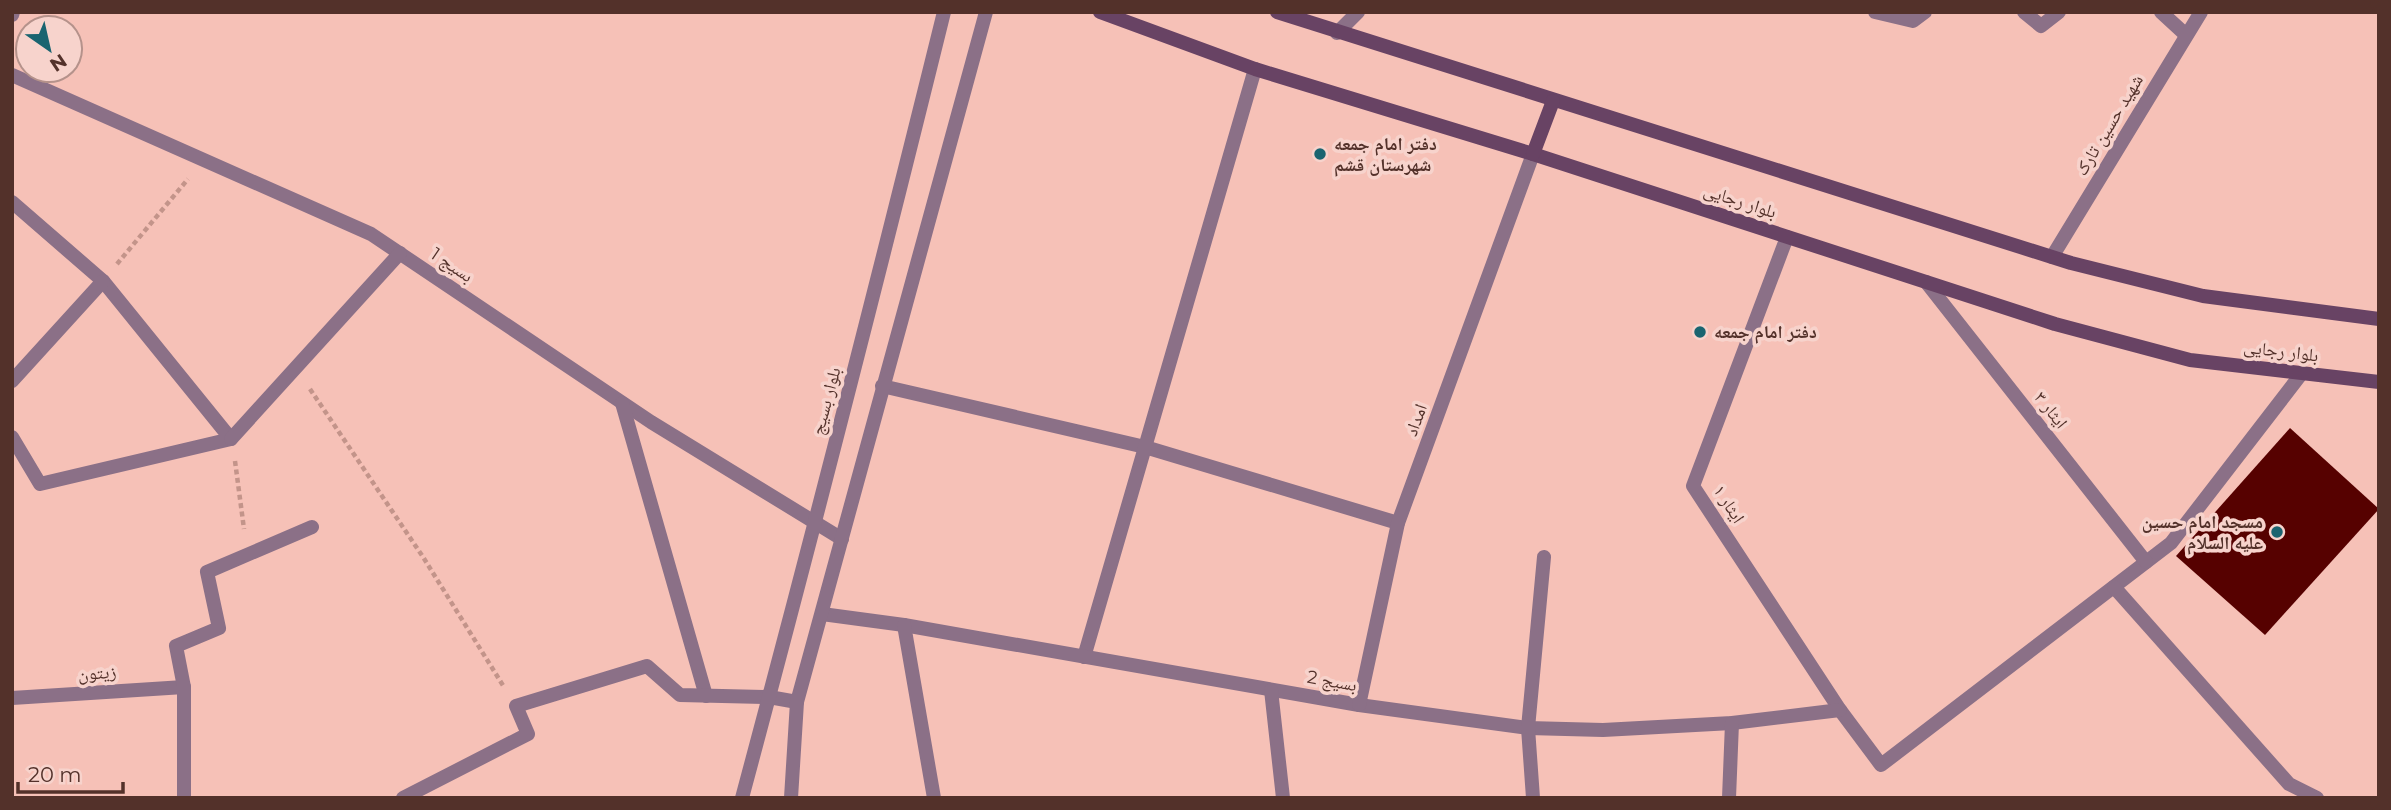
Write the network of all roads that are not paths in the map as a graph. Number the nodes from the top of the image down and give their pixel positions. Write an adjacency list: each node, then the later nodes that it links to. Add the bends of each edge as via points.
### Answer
1 (944, 12): 33 (street, بلوار بسیج)
2 (986, 12): 27 (street)
3 (1100, 12): 14 (main road, بلوار رجایی)
4 (1278, 12): 12 (main road)
5 (1359, 12): 12 (street)
6 (1875, 12): 7 (street, via 1913,20)
7 (1925, 12)
8 (2024, 12): 9 (street, via 2041,26)
9 (2059, 12)
10 (2161, 12): 13 (street)
11 (2201, 12): 13 (street, شهید حسین تارک)
12 (1337, 33): 16 (main road)
13 (2186, 35): 21 (street, شهید حسین تارک)
14 (1255, 69): 17 (main road, بلوار رجایی); 32 (street)
15 (12, 75): 20 (street, بسیج 1, via 371,234)
16 (1553, 101): 17 (main road); 21 (main road)
17 (1533, 154): 19 (main road, بلوار رجایی); 34 (street, امداد)
18 (12, 202): 22 (street)
19 (1787, 237): 23 (main road, بلوار رجایی); 50 (street, ایثار ۱, via 1693,485)
20 (400, 253): 29 (street, بسیج 1); 31 (street)
21 (2052, 257): 24 (main road, via 2203,296)
22 (103, 281): 26 (street); 31 (street)
23 (1926, 282): 25 (main road, بلوار رجایی, via 2055,324 2190,360); 38 (street, ایثار ۳)
24 (2379, 319)
25 (2302, 373): 28 (main road, بلوار رجایی); 38 (street, via 2171,543)
26 (12, 382)
27 (882, 386): 32 (street); 36 (street)
28 (2377, 386)
29 (622, 403): 33 (street, بسیج 1); 45 (street)
30 (12, 437): 31 (street, via 40,484)
31 (232, 439)
32 (1145, 447): 34 (street); 42 (street)
33 (814, 521): 36 (street, بسیج 1); 46 (street, بلوار بسیج)
34 (1398, 523): 49 (street, امداد)
35 (312, 527): 43 (street, via 207,572 219,628 176,646)
36 (842, 539): 40 (street)
37 (1544, 557): 52 (street)
38 (2146, 562): 39 (street)
39 (2114, 587): 50 (street, ایثار ۱, via 1881,765); 61 (street, via 2289,784)
40 (822, 614): 41 (street, بسیج 2); 48 (street)
41 (904, 625): 42 (street, بسیج 2); 57 (street)
42 (1084, 657): 44 (street, بسیج 2)
43 (184, 687): 47 (street, زیتون); 53 (street)
44 (1271, 690): 49 (street, بسیج 2); 58 (street)
45 (706, 696): 46 (street); 54 (street, via 680,695 647,666 516,706 528,734)
46 (769, 697): 48 (street); 55 (street, بلوار بسیج)
47 (12, 698)
48 (797, 702): 56 (street)
49 (1359, 705): 52 (street, بسیج 2)
50 (1840, 710): 51 (street, بسیج 2)
51 (1732, 723): 52 (street, بسیج 2, via 1602,730); 60 (street)
52 (1528, 728): 59 (street)
53 (184, 798)
54 (402, 798)
55 (742, 798)
56 (792, 798)
57 (934, 798)
58 (1283, 798)
59 (1533, 798)
60 (1729, 798)
61 (2317, 798)

